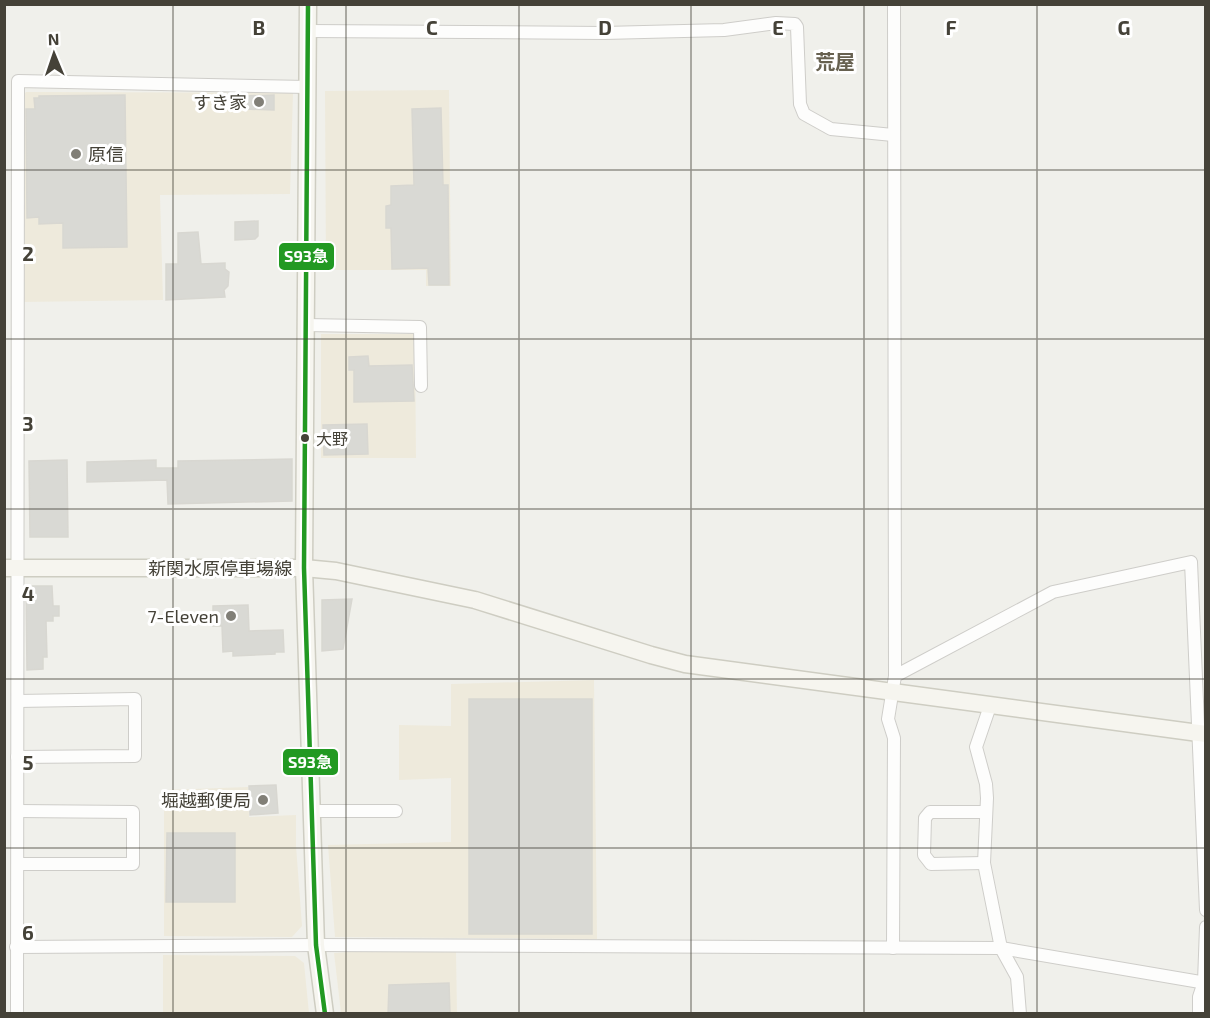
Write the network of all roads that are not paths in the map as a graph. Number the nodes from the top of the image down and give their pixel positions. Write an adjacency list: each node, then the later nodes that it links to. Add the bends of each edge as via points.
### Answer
1 (308, 4): 3 (main road, 新関水原停車場線)
2 (894, 4): 5 (street)
3 (308, 31): 4 (main road, 新関水原停車場線); 5 (street, via 604,33 795,24 804,114 837,131)
4 (308, 87): 6 (main road, 新関水原停車場線); 8 (street, via 18,81)
5 (893, 135): 10 (street)
6 (306, 326): 7 (street, via 420,327); 9 (main road, 新関水原停車場線)
7 (420, 386)
8 (10, 568): 9 (main road, 新関水原停車場線); 12 (street)
9 (304, 568): 11 (main road, via 475,600 685,664); 17 (main road)
10 (895, 676): 11 (street); 14 (street, via 1053,592 1191,562)
11 (892, 693): 13 (main road); 26 (street, via 888,719 894,738)
12 (18, 701): 15 (street); 15 (street, via 135,699 135,756)
13 (990, 706): 14 (main road); 19 (street, via 976,747 986,784)
14 (1202, 734): 22 (street)
15 (17, 757): 16 (street)
16 (18, 811): 21 (street); 21 (street, via 133,812 133,864)
17 (312, 811): 18 (street); 24 (main road)
18 (396, 811)
19 (987, 812): 20 (street); 20 (street, via 930,812 925,818 924,855 931,864)
20 (984, 863): 27 (street)
21 (18, 864): 25 (street)
22 (1206, 910)
23 (1206, 927): 28 (street)
24 (316, 945): 25 (street); 26 (street); 30 (main road)
25 (16, 947): 29 (street)
26 (893, 948): 27 (street)
27 (1001, 948): 28 (street); 31 (street, via 1017,977)
28 (1205, 983): 32 (street, via 1199,997)
29 (17, 1014)
30 (325, 1014)
31 (1020, 1014)
32 (1199, 1014)

